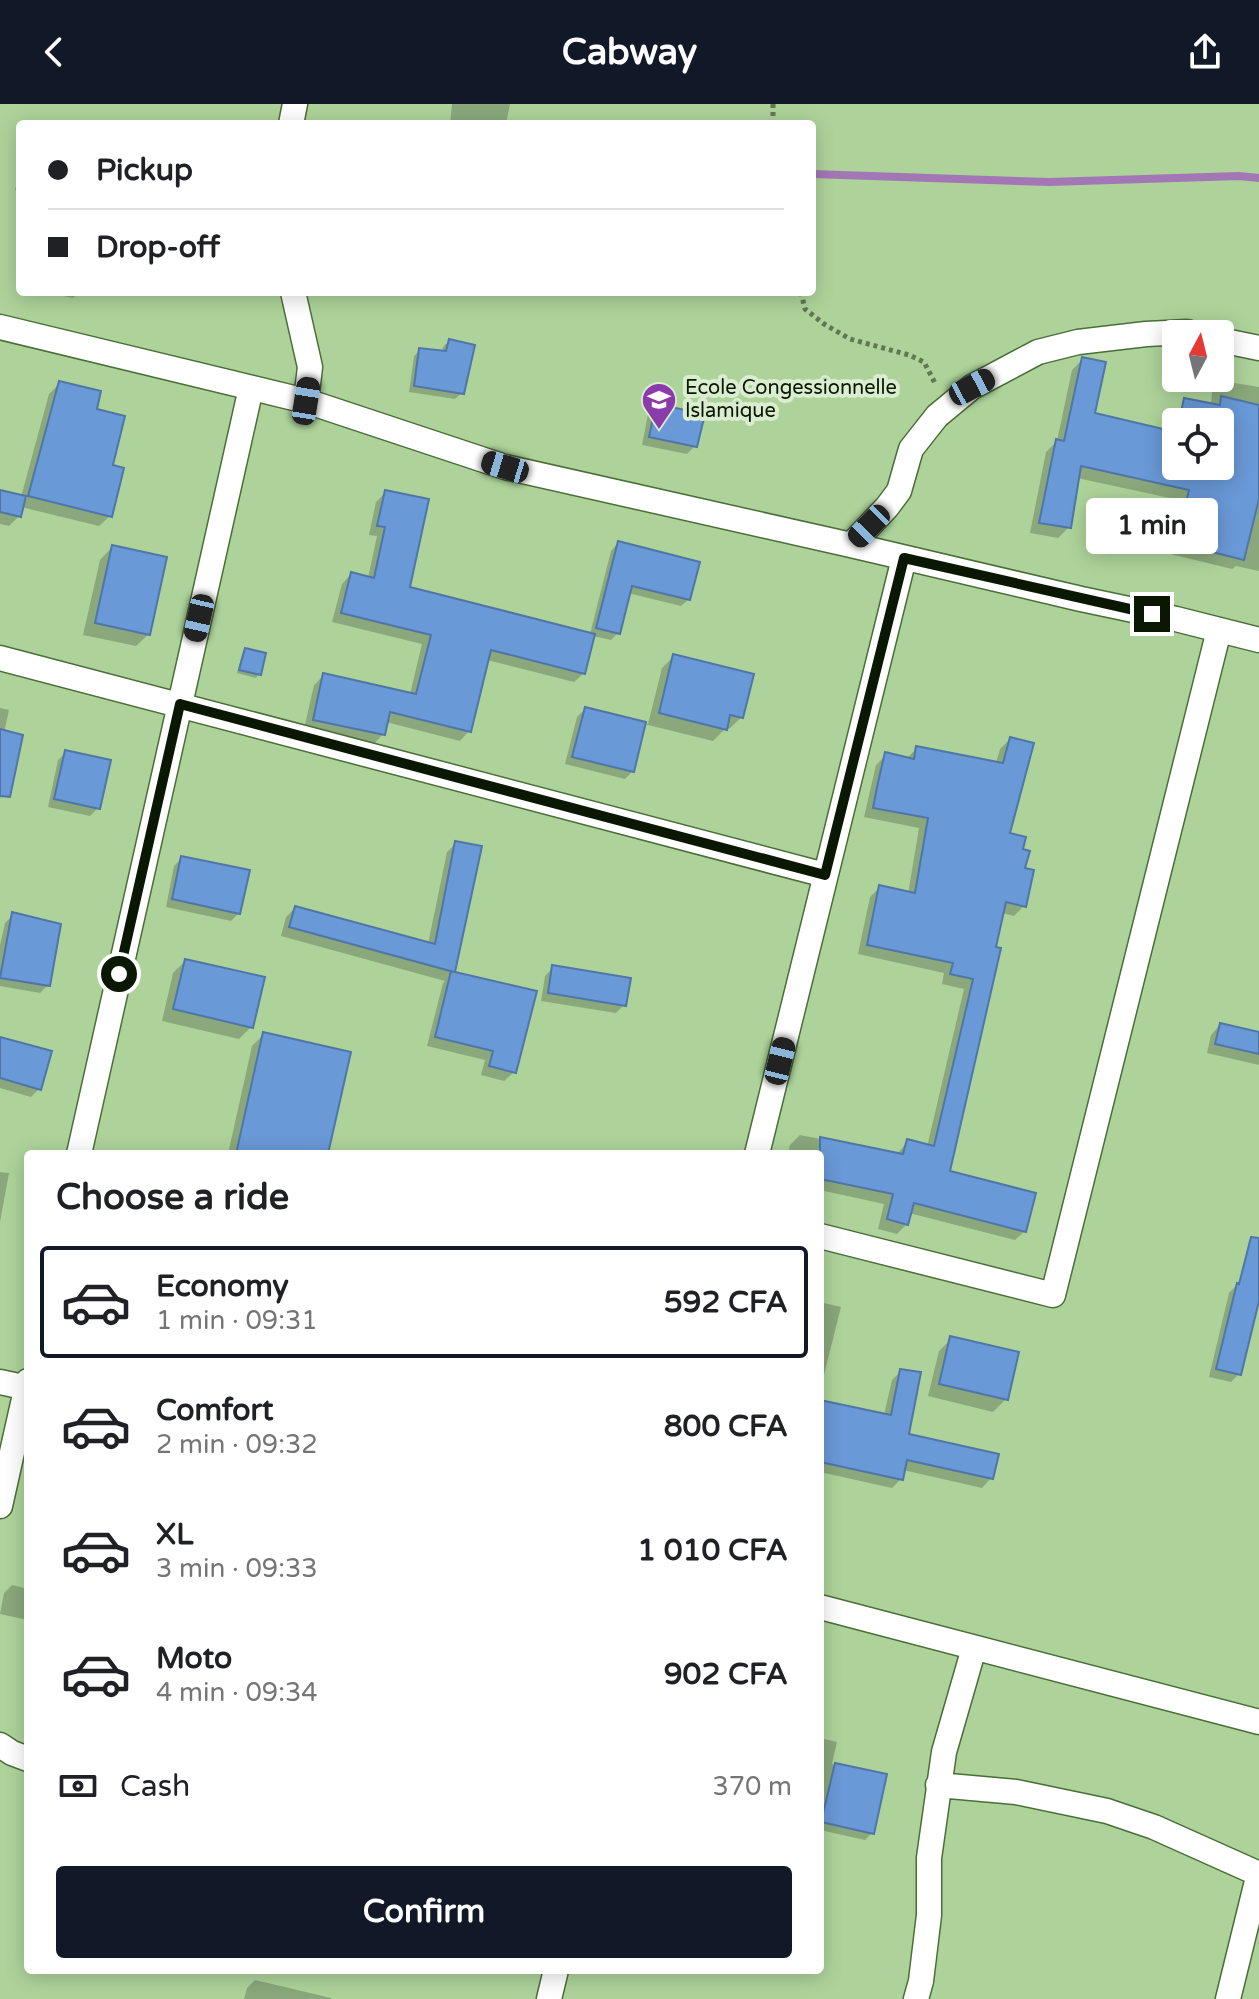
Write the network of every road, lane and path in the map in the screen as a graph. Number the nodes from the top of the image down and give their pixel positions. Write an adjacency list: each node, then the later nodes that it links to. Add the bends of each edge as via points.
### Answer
1 (294, 296): 8 (street, via 310,367)
2 (802, 296): 9 (path, via 805,309 850,339 924,362)
3 (0, 327): 7 (street)
4 (1162, 333): 9 (street, via 1109,337 1038,352 972,387)
5 (1234, 343): 6 (street)
6 (1259, 348)
7 (251, 388): 8 (street); 15 (street)
8 (306, 401): 10 (street, via 505,467)
9 (946, 408): 10 (street, via 911,449 899,491)
10 (851, 545): 11 (street)
11 (904, 558): 12 (street); 16 (street)
12 (1219, 630): 13 (street); 19 (street, via 1053,1295)
13 (1259, 640)
14 (0, 658): 15 (street)
15 (180, 704): 16 (street); 17 (street)
16 (825, 875): 18 (street)
17 (80, 1150)
18 (758, 1150)
19 (824, 1237)
20 (0, 1382): 21 (street)
21 (24, 1385)
22 (24, 1403): 23 (street)
23 (0, 1506)
24 (824, 1608): 25 (street)
25 (974, 1648): 26 (street); 29 (street)
26 (1259, 1722)
27 (0, 1745): 28 (street)
28 (24, 1758)
29 (938, 1785): 30 (street, via 1016,1792 1107,1811); 33 (street, via 929,1915)
30 (1259, 1874): 34 (street)
31 (555, 1974): 32 (street)
32 (549, 1999)
33 (916, 1999)
34 (1228, 1999)

